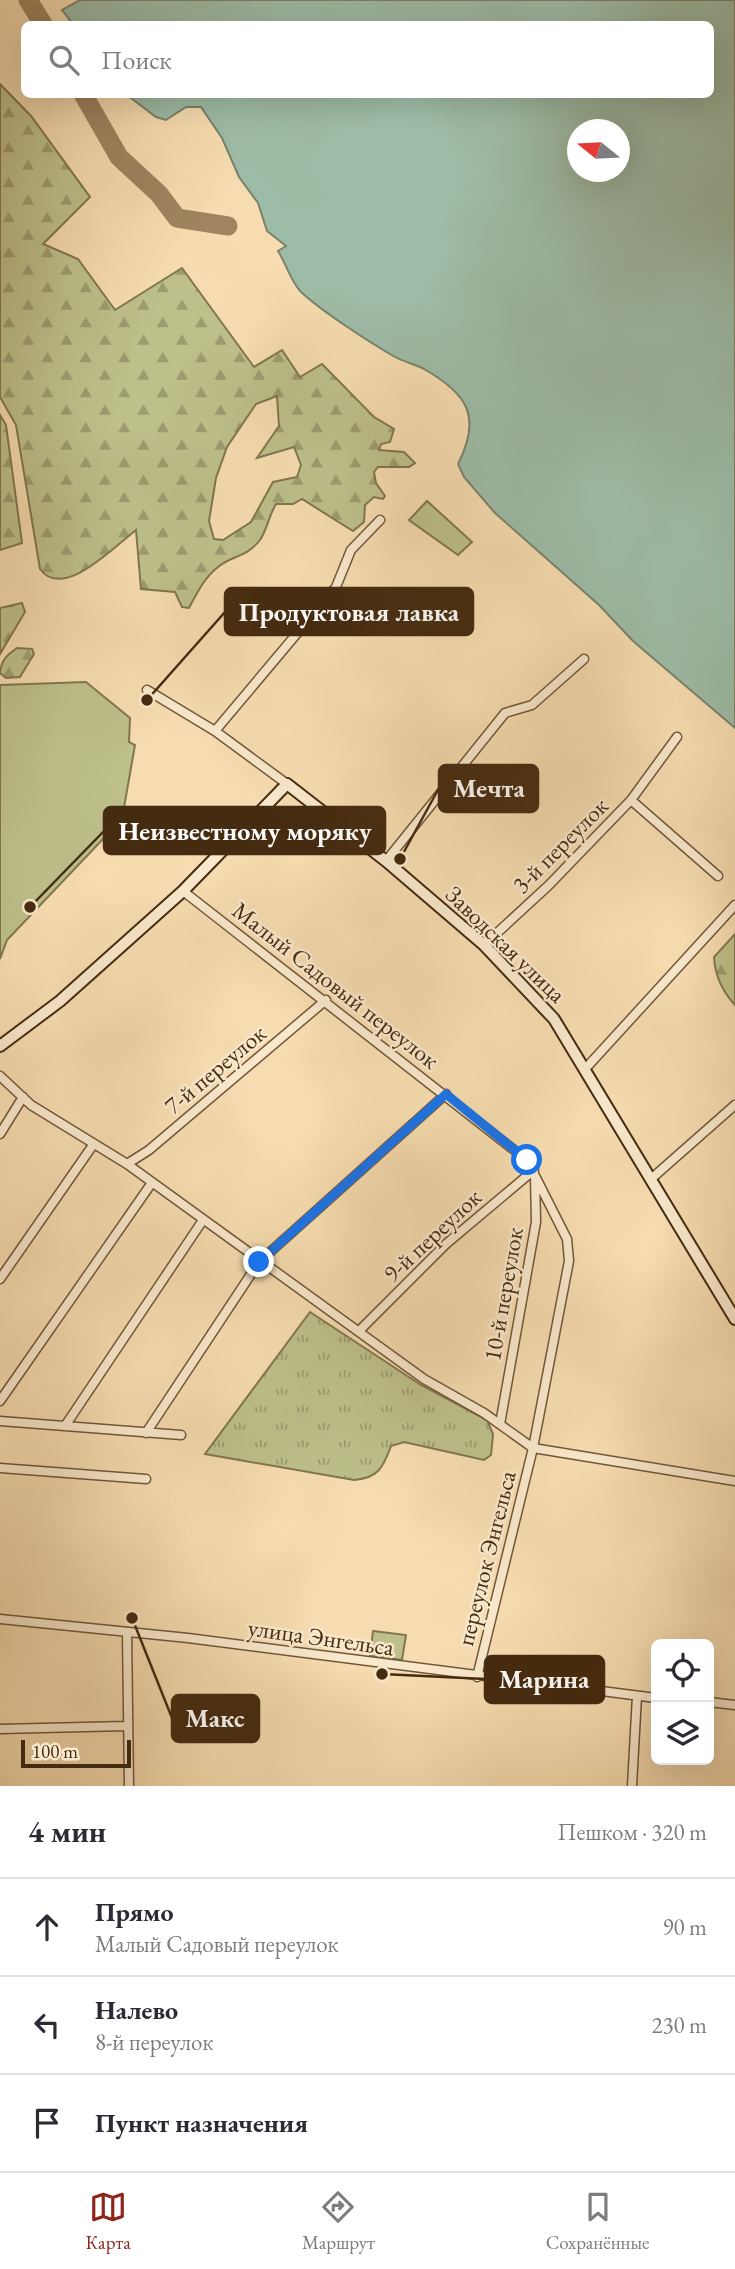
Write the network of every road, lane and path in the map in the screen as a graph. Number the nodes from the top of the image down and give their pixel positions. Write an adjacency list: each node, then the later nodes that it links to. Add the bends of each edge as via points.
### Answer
1 (380, 520): 4 (street, via 351,550 336,587)
2 (584, 659): 8 (street, via 532,705 505,713)
3 (147, 690): 4 (street, Заводская улица)
4 (215, 731): 6 (street, Заводская улица)
5 (677, 737): 7 (street, 3-й переулок)
6 (287, 784): 8 (street, Заводская улица); 10 (street)
7 (631, 800): 9 (street, 3-й переулок); 12 (street, 3-й переулок)
8 (386, 861): 12 (street, Заводская улица)
9 (718, 876)
10 (183, 891): 13 (street, Малый Садовый переулок); 14 (street, via 60,1001)
11 (735, 905): 15 (street)
12 (484, 945): 15 (street, Заводская улица, via 554,1019)
13 (326, 1000): 17 (street, Малый Садовый переулок); 22 (street, 7-й переулок)
14 (0, 1046)
15 (586, 1068): 24 (street, Заводская улица)
16 (0, 1076): 18 (street)
17 (446, 1094): 23 (street, Малый Садовый переулок); 28 (street)
18 (23, 1097): 20 (street); 21 (street)
19 (735, 1105): 24 (street)
20 (0, 1133)
21 (93, 1144): 22 (street); 29 (street)
22 (127, 1164): 25 (street)
23 (534, 1170): 27 (street, Малый Садовый переулок); 31 (street, 9-й переулок, via 446,1244); 34 (street, 10-й переулок, via 536,1222)
24 (651, 1179): 30 (street, Заводская улица)
25 (150, 1184): 26 (street); 32 (street)
26 (203, 1220): 28 (street); 35 (street)
27 (567, 1239): 38 (street, переулок Энгельса, via 569,1261)
28 (259, 1262): 31 (street); 36 (street)
29 (0, 1279)
30 (735, 1319)
31 (359, 1331): 34 (street, via 424,1379)
32 (0, 1401)
33 (0, 1421): 35 (street)
34 (500, 1424): 38 (street)
35 (65, 1426): 36 (street)
36 (146, 1433): 37 (street)
37 (181, 1435)
38 (533, 1448): 41 (street); 44 (street, переулок Энгельса)
39 (0, 1468): 40 (street)
40 (146, 1479)
41 (735, 1481)
42 (0, 1619): 43 (street, улица Энгельса)
43 (127, 1632): 44 (street, улица Энгельса); 49 (street)
44 (477, 1677): 45 (street, улица Энгельса)
45 (637, 1696): 46 (street, улица Энгельса); 52 (street)
46 (651, 1697)
47 (714, 1703): 48 (street)
48 (735, 1705)
49 (126, 1726): 50 (street); 51 (street)
50 (0, 1729)
51 (129, 1786)
52 (632, 1786)

